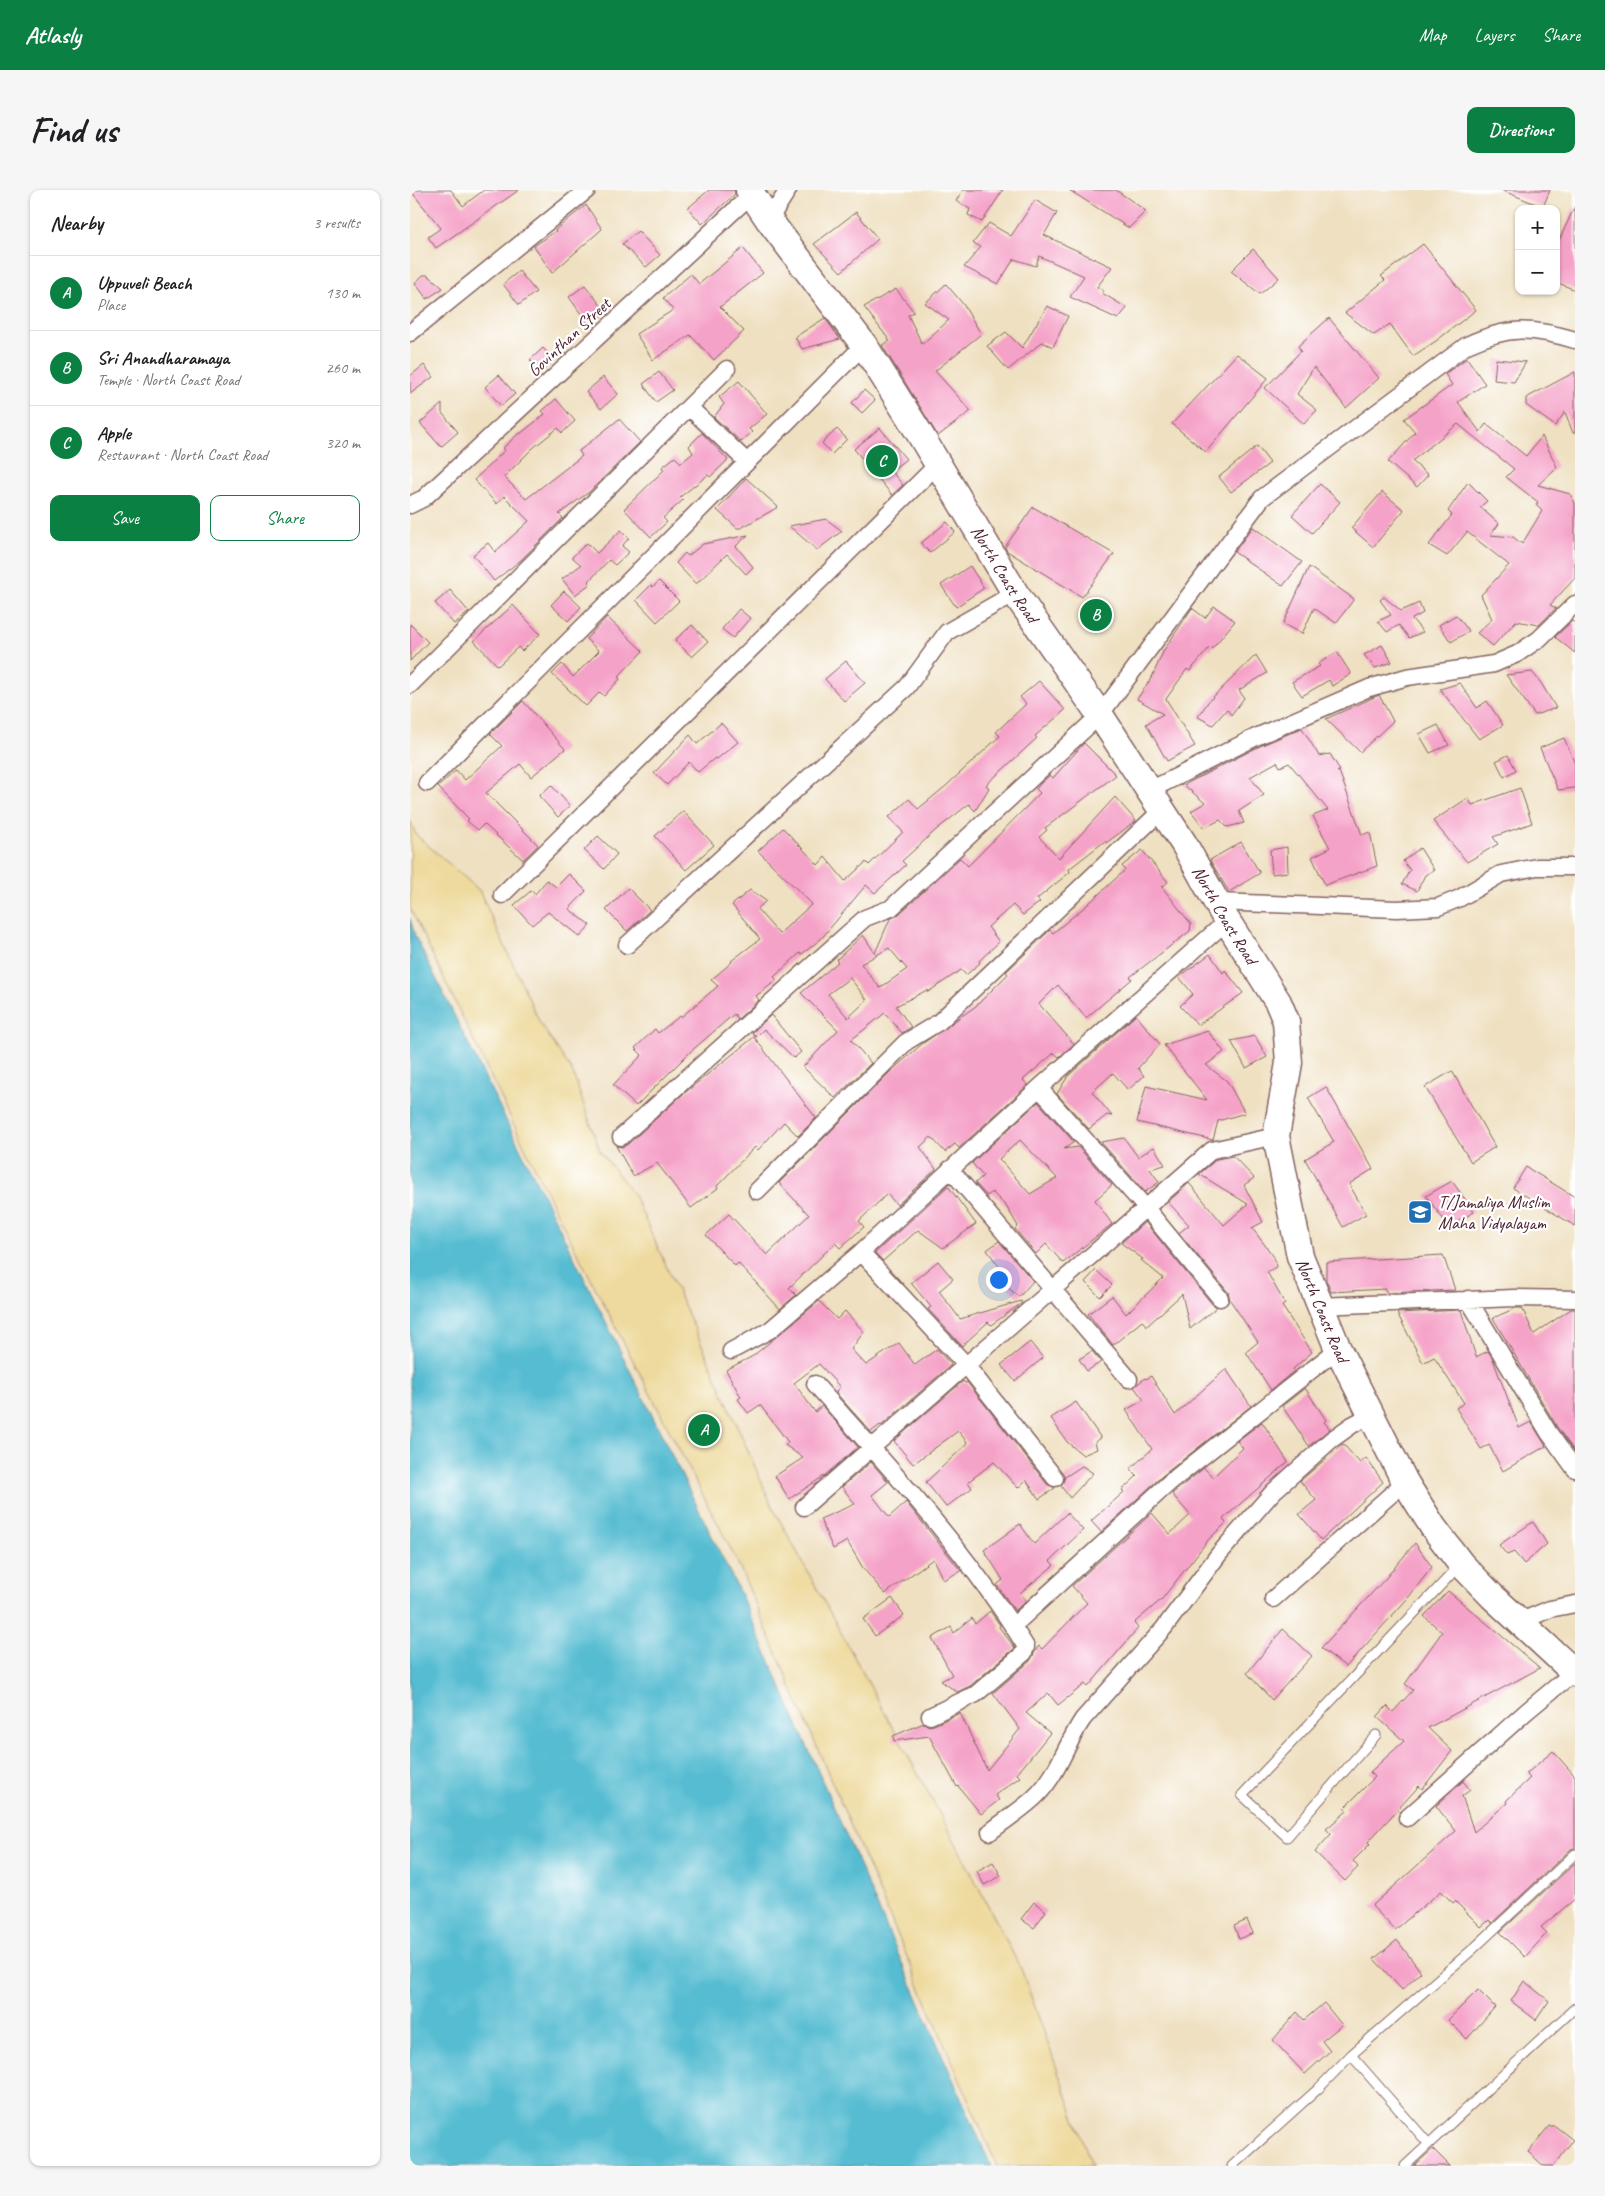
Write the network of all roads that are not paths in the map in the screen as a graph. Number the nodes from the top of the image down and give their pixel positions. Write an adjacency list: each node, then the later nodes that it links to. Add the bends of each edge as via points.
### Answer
1 (587, 190): 5 (street)
2 (788, 190): 4 (street)
3 (750, 192): 4 (main road, North Coast Road); 12 (street, Govinthan Street, via 424,498)
4 (769, 220): 7 (main road, North Coast Road)
5 (410, 333)
6 (1575, 340): 16 (street, via 1551,332 1520,330 1491,334 1467,345 1262,498)
7 (864, 345): 10 (street); 11 (main road, North Coast Road)
8 (727, 369): 9 (street)
9 (689, 407): 10 (street); 15 (street)
10 (747, 462): 17 (street)
11 (938, 464): 13 (main road, North Coast Road); 20 (street)
12 (410, 505)
13 (1015, 593): 16 (main road, North Coast Road); 22 (street, via 946,632 907,687)
14 (1575, 604): 18 (street, via 1539,639 1517,654 1494,664 1407,677 1369,688 1256,737)
15 (410, 685)
16 (1100, 715): 18 (main road, North Coast Road); 25 (street, via 891,908 866,918)
17 (427, 783)
18 (1156, 800): 21 (main road, North Coast Road); 27 (street, via 939,1022 906,1042)
19 (1575, 868): 21 (street, via 1537,867 1501,874 1438,907)
20 (502, 895)
21 (1222, 912): 23 (street); 24 (main road, North Coast Road, via 1278,1002 1286,1021 1289,1063)
22 (627, 945)
23 (1040, 1088): 26 (street); 28 (street)
24 (1276, 1136): 28 (street, via 1212,1150); 34 (main road, North Coast Road, via 1300,1256)
25 (621, 1137)
26 (950, 1169): 29 (street); 30 (street)
27 (757, 1190)
28 (1146, 1208): 30 (street); 31 (street)
29 (861, 1252): 36 (street, via 770,1330); 37 (street)
30 (1052, 1290): 37 (street); 38 (street)
31 (1220, 1298)
32 (1575, 1299): 33 (street)
33 (1468, 1300): 34 (street); 42 (street, via 1549,1433)
34 (1319, 1306): 35 (main road, North Coast Road)
35 (1338, 1349): 40 (main road, North Coast Road); 50 (street, via 1169,1483)
36 (731, 1351)
37 (966, 1365): 41 (street); 43 (street)
38 (1129, 1379)
39 (814, 1384): 41 (street)
40 (1371, 1415): 44 (main road, North Coast Road); 55 (street, via 1331,1440 1274,1492 1220,1554 1164,1628 1083,1719 1039,1793)
41 (872, 1447): 45 (street); 50 (street, via 954,1546)
42 (1575, 1469)
43 (1055, 1478)
44 (1405, 1482): 46 (main road, North Coast Road); 47 (street)
45 (804, 1506)
46 (1461, 1564): 49 (main road, North Coast Road); 53 (lane, via 1242,1795 1287,1837)
47 (1273, 1599)
48 (1575, 1604): 49 (street, via 1550,1609)
49 (1519, 1622): 51 (main road, North Coast Road)
50 (1013, 1626): 52 (street, via 1026,1647 1024,1653 976,1694)
51 (1575, 1673): 54 (street, via 1527,1711)
52 (930, 1716)
53 (1376, 1736)
54 (1407, 1818)
55 (990, 1832)
56 (1575, 1854): 58 (lane, via 1474,1949)
57 (1575, 2008): 59 (lane)
58 (1351, 2055): 59 (lane); 60 (lane)
59 (1428, 2143): 61 (lane)
60 (1232, 2166)
61 (1405, 2166)

